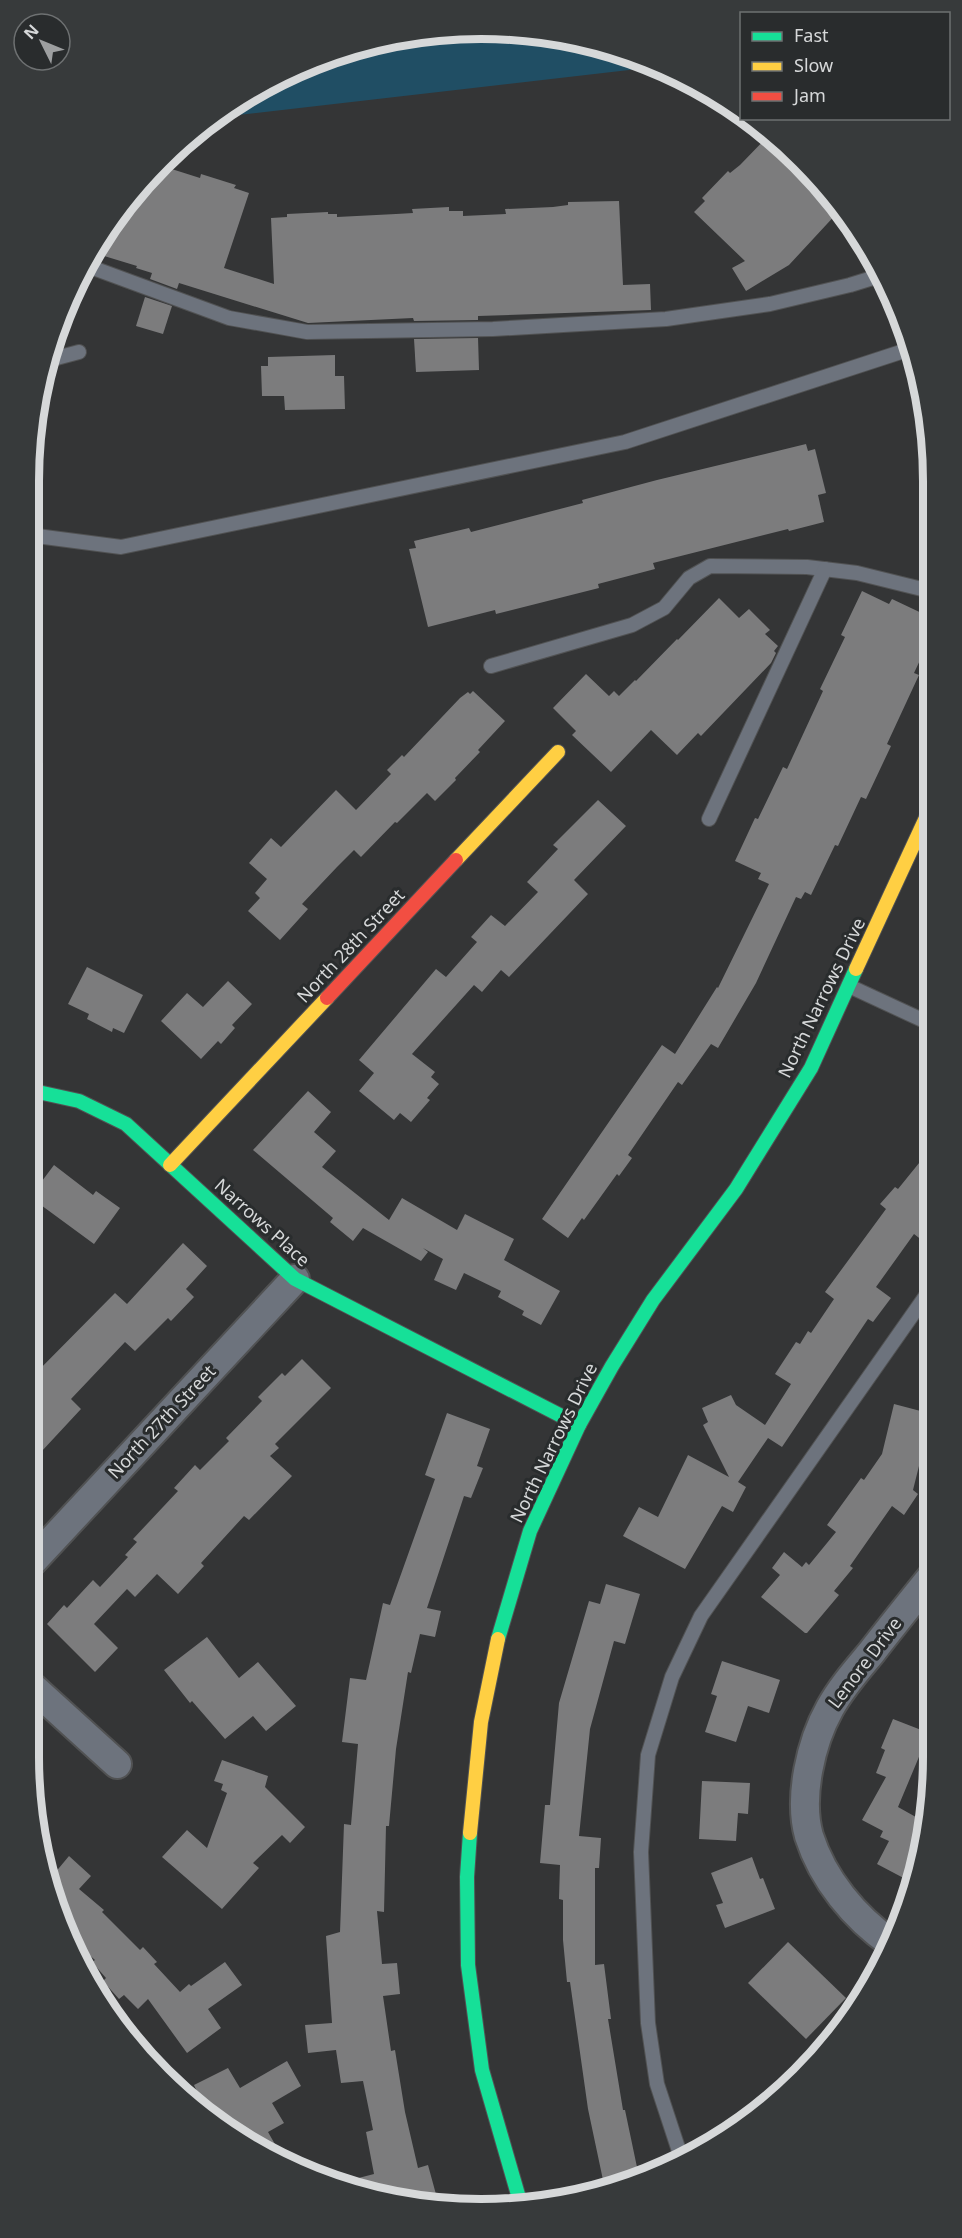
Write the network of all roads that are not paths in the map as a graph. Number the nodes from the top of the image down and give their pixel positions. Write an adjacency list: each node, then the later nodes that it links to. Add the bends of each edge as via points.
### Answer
1 (94, 268): 2 (lane, via 229,318 307,332 493,329 666,319 770,304)
2 (873, 278)
3 (903, 351): 6 (lane, via 613,445 121,547)
4 (79, 352): 5 (lane)
5 (57, 358)
6 (39, 536)
7 (825, 569): 8 (lane); 9 (lane, via 710,566 689,578 664,608 632,624); 11 (lane)
8 (923, 589)
9 (491, 666)
10 (558, 752): 16 (main road, North 28th Street)
11 (709, 819)
12 (923, 824): 13 (main road, North Narrows Drive)
13 (849, 986): 14 (lane); 19 (main road, North Narrows Drive, via 811,1068 778,1123 653,1300)
14 (923, 1020)
15 (39, 1091): 16 (main road, Narrows Place, via 101,1108 126,1124)
16 (170, 1165): 17 (main road, Narrows Place)
17 (295, 1279): 19 (main road, Narrows Place); 20 (street, North 27th Street)
18 (923, 1300): 25 (lane, via 701,1616 672,1677 648,1755 641,1852 648,2023 657,2084)
19 (579, 1425): 26 (main road, North Narrows Drive, via 530,1531 501,1631 481,1722 472,1798 467,1877 468,1965 482,2070)
20 (39, 1553)
21 (923, 1588): 24 (street, Lenore Drive, via 830,1707 809,1762 809,1835 826,1872 857,1915)
22 (39, 1694): 23 (street)
23 (117, 1764)
24 (884, 1937)
25 (679, 2151)
26 (519, 2197)

